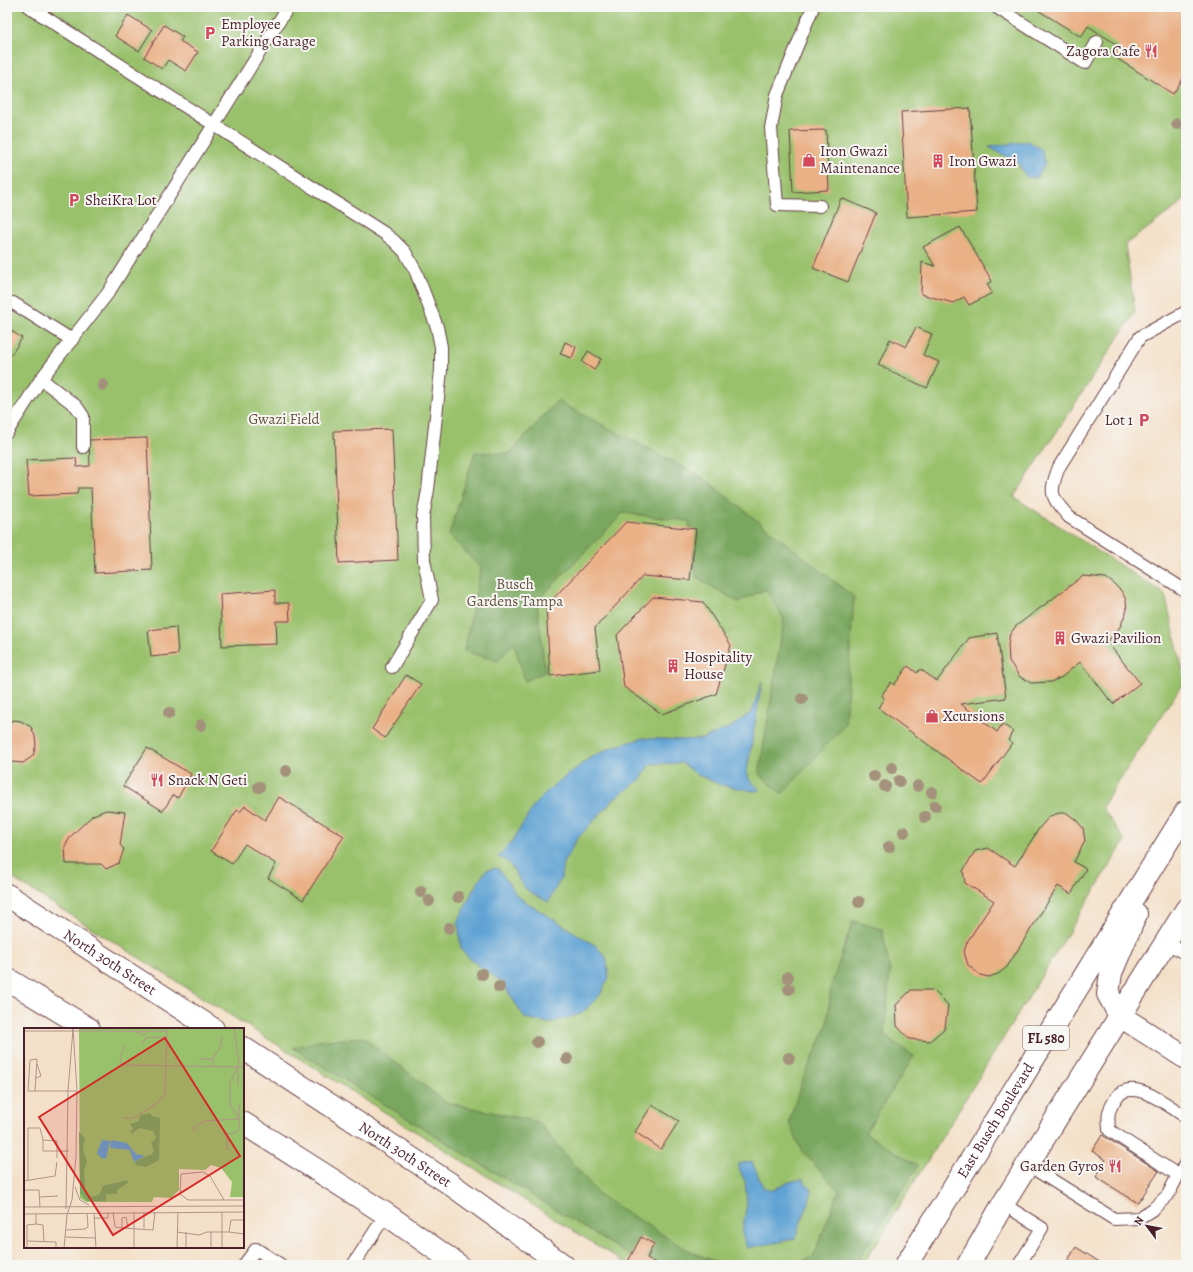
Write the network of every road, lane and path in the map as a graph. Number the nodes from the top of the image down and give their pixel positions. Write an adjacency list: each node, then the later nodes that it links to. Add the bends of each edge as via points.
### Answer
1 (29, 7): 6 (lane)
2 (288, 7): 6 (lane)
3 (813, 7): 7 (lane, via 777,95 770,128 777,205)
4 (996, 7): 5 (lane, via 1085,62)
5 (1097, 42)
6 (214, 125): 10 (lane, via 108,293); 15 (lane, via 394,241 405,252 416,272 438,327 441,370 428,490 422,517 424,560 432,600)
7 (820, 206)
8 (13, 303): 10 (lane)
9 (1186, 312): 14 (lane, via 1140,337 1059,467 1052,486 1055,501 1069,517)
10 (72, 340): 11 (lane)
11 (41, 378): 12 (lane); 13 (lane, via 76,406 83,416)
12 (7, 432)
13 (83, 447)
14 (1186, 591)
15 (392, 667)
16 (1186, 812): 40 (main road, East Busch Boulevard / FL 580)
17 (1186, 821): 23 (main road, via 1132,923 1111,973 1108,994)
18 (7, 895): 25 (main road, North 30th Street)
19 (1186, 910): 20 (main road)
20 (1166, 942): 21 (lane); 23 (main road)
21 (1186, 954)
22 (7, 979): 24 (main road)
23 (1120, 1016): 27 (main road); 31 (main road)
24 (87, 1028)
25 (211, 1028)
26 (244, 1049): 39 (main road, North 30th Street, via 449,1183)
27 (1186, 1058)
28 (1186, 1117): 32 (lane, via 1145,1092 1132,1089 1120,1094 1108,1112 1109,1130)
29 (244, 1124): 34 (main road)
30 (1186, 1163): 32 (lane)
31 (1028, 1165): 32 (lane, via 1114,1219 1139,1218 1153,1209 1168,1195); 33 (main road)
32 (1178, 1175)
33 (1003, 1204): 41 (main road); 42 (lane, via 1042,1228)
34 (386, 1214): 37 (lane); 38 (main road)
35 (244, 1265): 36 (lane, via 256,1249)
36 (281, 1265)
37 (354, 1265)
38 (458, 1265)
39 (563, 1265)
40 (906, 1265)
41 (968, 1265)
42 (1019, 1265)

